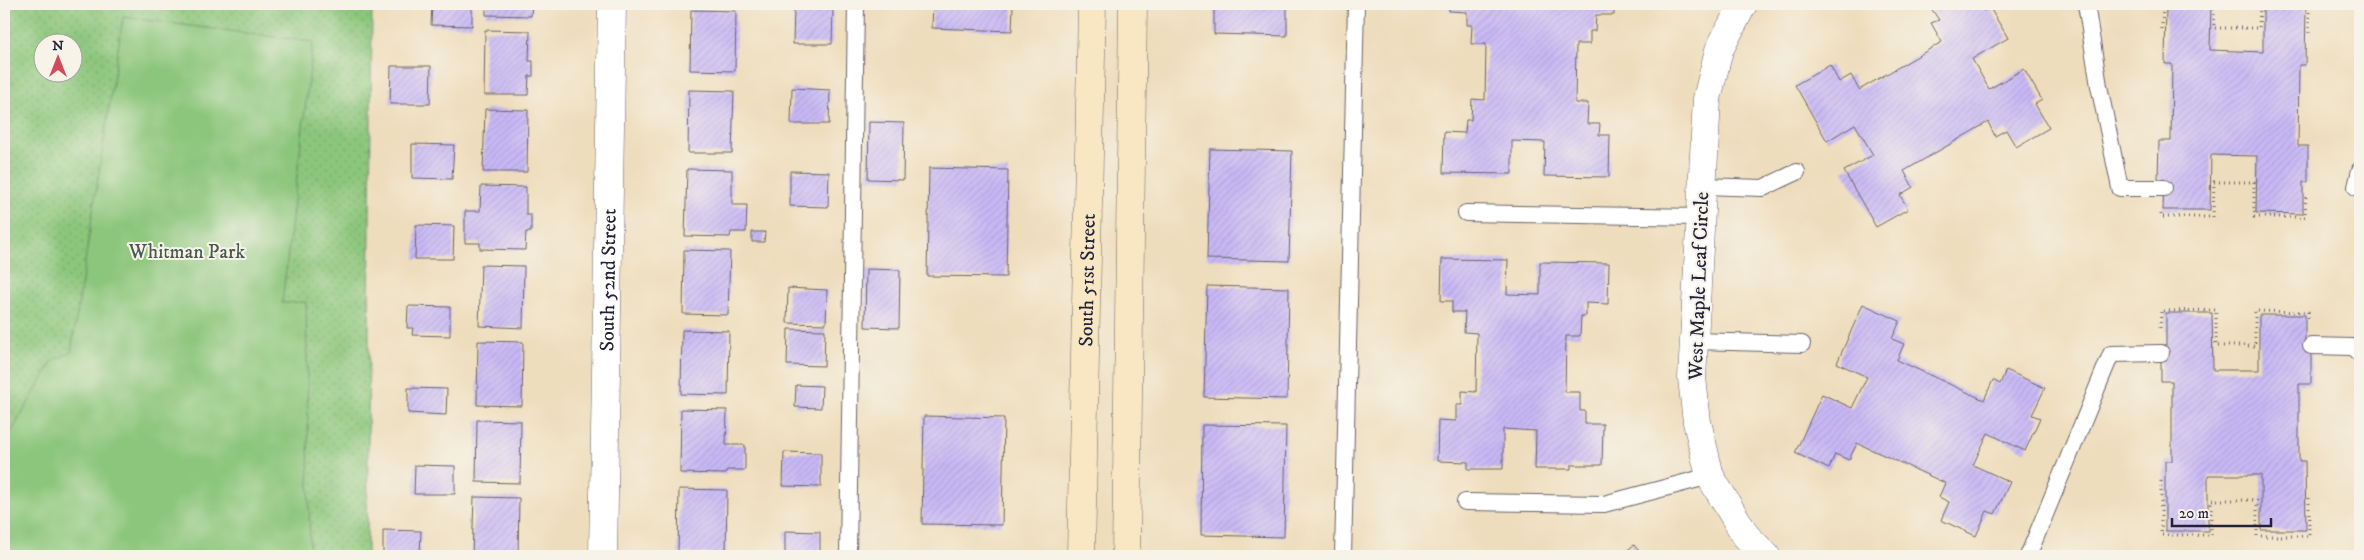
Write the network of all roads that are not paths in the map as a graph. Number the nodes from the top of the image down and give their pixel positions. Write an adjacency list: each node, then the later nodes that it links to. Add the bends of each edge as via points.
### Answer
1 (612, 4): 22 (street, South 52nd Street)
2 (856, 4): 23 (lane)
3 (1092, 4): 24 (street, South 51st Street)
4 (1133, 4): 25 (street)
5 (1356, 4): 26 (lane)
6 (1743, 4): 10 (street, West Maple Leaf Circle, via 1718,50 1707,99)
7 (2086, 4): 12 (lane, via 2120,188)
8 (2360, 170): 11 (lane)
9 (1797, 172): 10 (lane, via 1763,188)
10 (1702, 186): 14 (street, West Maple Leaf Circle)
11 (2356, 186)
12 (2163, 188)
13 (1466, 213): 14 (lane)
14 (1700, 217): 15 (street, West Maple Leaf Circle)
15 (1693, 341): 16 (lane); 20 (street, West Maple Leaf Circle, via 1692,378 1697,422)
16 (1802, 344)
17 (2311, 346): 19 (lane, via 2352,347)
18 (2160, 353): 28 (lane, via 2111,354)
19 (2360, 354)
20 (1710, 476): 21 (lane, via 1604,504); 27 (street, West Maple Leaf Circle, via 1746,536)
21 (1465, 502)
22 (603, 556)
23 (848, 556)
24 (1081, 556)
25 (1126, 556)
26 (1343, 556)
27 (1766, 556)
28 (2028, 556)

